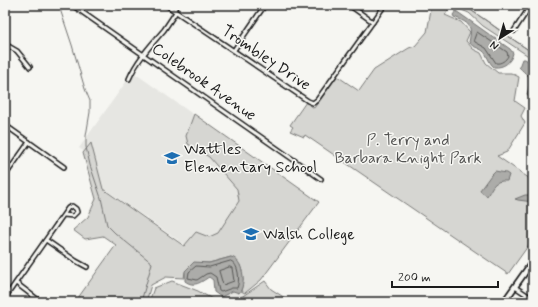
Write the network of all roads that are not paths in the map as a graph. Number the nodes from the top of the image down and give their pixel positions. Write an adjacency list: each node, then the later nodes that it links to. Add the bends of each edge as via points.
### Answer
1 (72, 5): 13 (street, Colebrook Avenue)
2 (166, 5): 8 (street, Trombley Drive)
3 (177, 5): 8 (street)
4 (265, 5): 12 (street)
5 (349, 5): 9 (street)
6 (385, 5): 9 (street)
7 (531, 5): 10 (street)
8 (175, 11): 12 (street, Trombley Drive); 13 (street, via 165,29)
9 (373, 22): 12 (street, Trombley Drive, via 318,100 313,103)
10 (514, 31)
11 (5, 44): 14 (street, via 17,51)
12 (234, 50)
13 (144, 55): 15 (street); 20 (street, Colebrook Avenue)
14 (30, 67)
15 (129, 79)
16 (5, 125): 17 (street)
17 (29, 142): 18 (street); 19 (street)
18 (64, 167)
19 (5, 176)
20 (321, 179)
21 (64, 214): 22 (street)
22 (46, 240): 24 (street); 25 (street)
23 (533, 261): 26 (main road)
24 (87, 267)
25 (16, 283): 27 (street); 29 (street)
26 (515, 287): 28 (street); 30 (main road)
27 (5, 298)
28 (533, 300)
29 (41, 302)
30 (504, 302)

